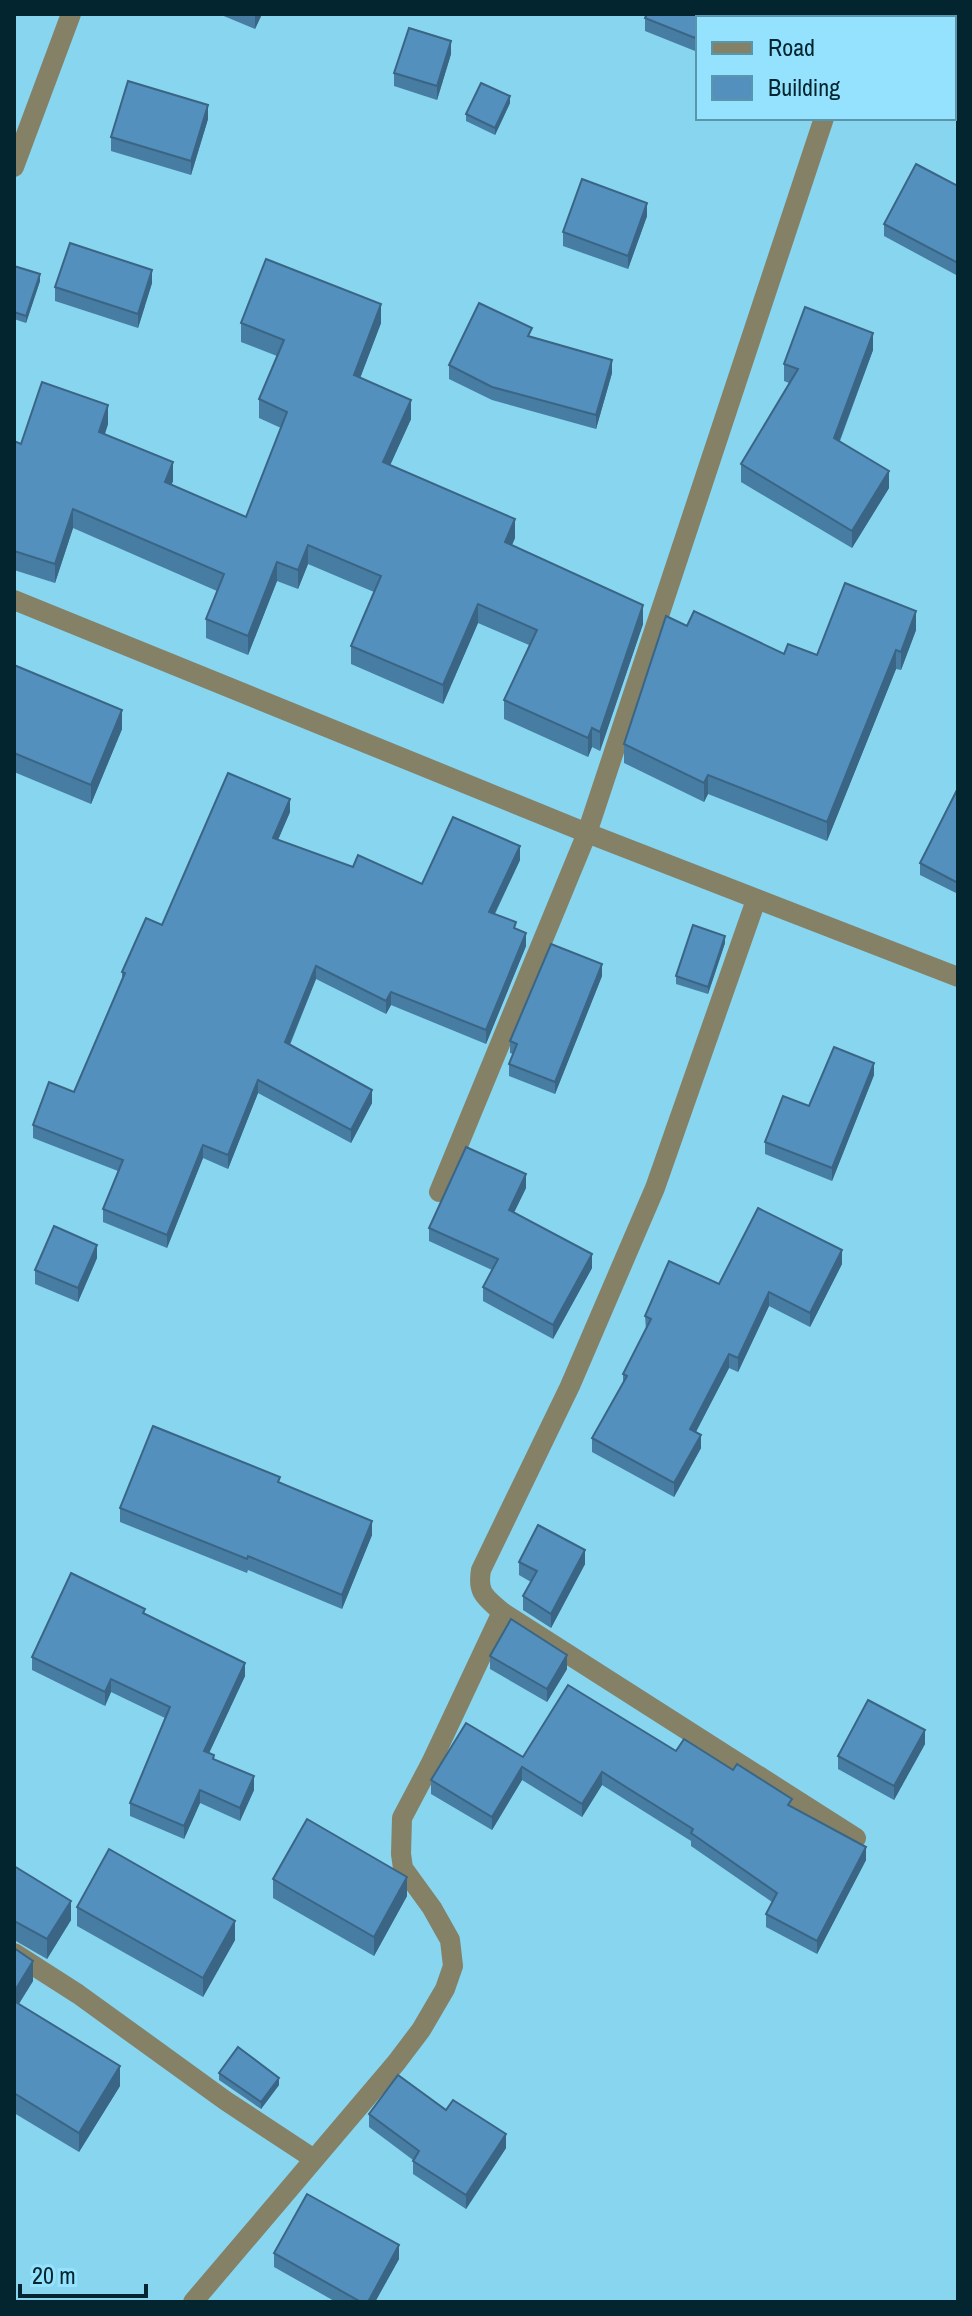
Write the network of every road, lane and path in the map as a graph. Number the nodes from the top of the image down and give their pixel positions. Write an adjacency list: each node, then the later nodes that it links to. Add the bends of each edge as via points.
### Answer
1 (71, 14): 3 (street)
2 (823, 120): 5 (street)
3 (14, 167)
4 (14, 600): 5 (street)
5 (587, 833): 6 (street); 8 (street)
6 (756, 900): 7 (street); 9 (street, via 655,1188 570,1386 481,1570 479,1585)
7 (958, 977)
8 (439, 1192)
9 (502, 1612): 10 (street); 12 (street, via 402,1818 403,1868 450,1940 453,1966 421,2030)
10 (856, 1838)
11 (14, 1953): 12 (street)
12 (314, 2159): 13 (street)
13 (193, 2302)

